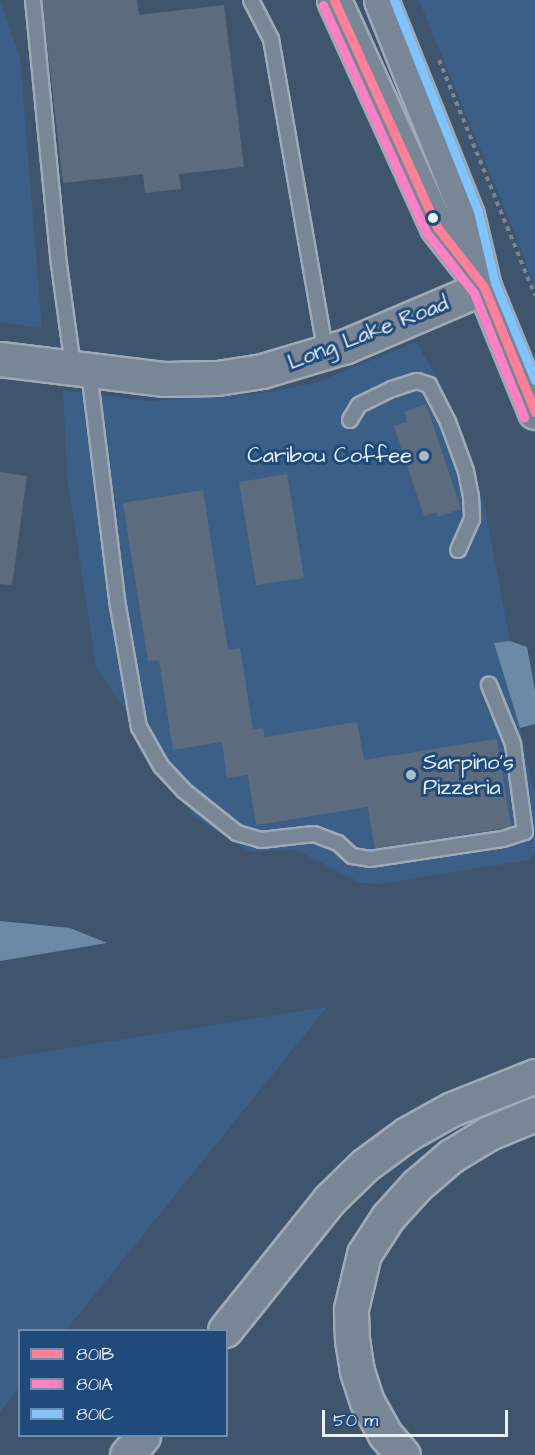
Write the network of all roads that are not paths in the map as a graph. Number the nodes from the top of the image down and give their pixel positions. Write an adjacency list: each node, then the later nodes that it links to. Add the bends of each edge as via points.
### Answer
1 (33, 0): 8 (lane, via 58,257)
2 (251, 0): 6 (lane, via 271,39)
3 (334, 0): 5 (main road, via 437,227)
4 (381, 0): 5 (main road, via 467,215)
5 (484, 287): 6 (main road, Long Lake Road); 9 (main road)
6 (326, 353): 8 (main road, Long Lake Road, via 262,371 217,378 163,379)
7 (0, 359): 8 (main road, Long Lake Road)
8 (82, 370): 12 (lane, via 138,727 162,766 183,790 237,833 261,840 314,834 338,843 352,856 370,859 503,839 525,832 513,744)
9 (535, 412)
10 (350, 420): 11 (lane, via 359,405 392,389 417,381 429,385 448,422 471,496 472,519)
11 (458, 550)
12 (489, 685)
13 (535, 1076): 15 (main road, via 452,1109 407,1134 365,1165 329,1200)
14 (535, 1114): 18 (main road, via 489,1133 451,1156 388,1217 364,1254 351,1308 357,1371 385,1434)
15 (226, 1329)
16 (141, 1437): 17 (main road)
17 (127, 1455)
18 (403, 1455)

